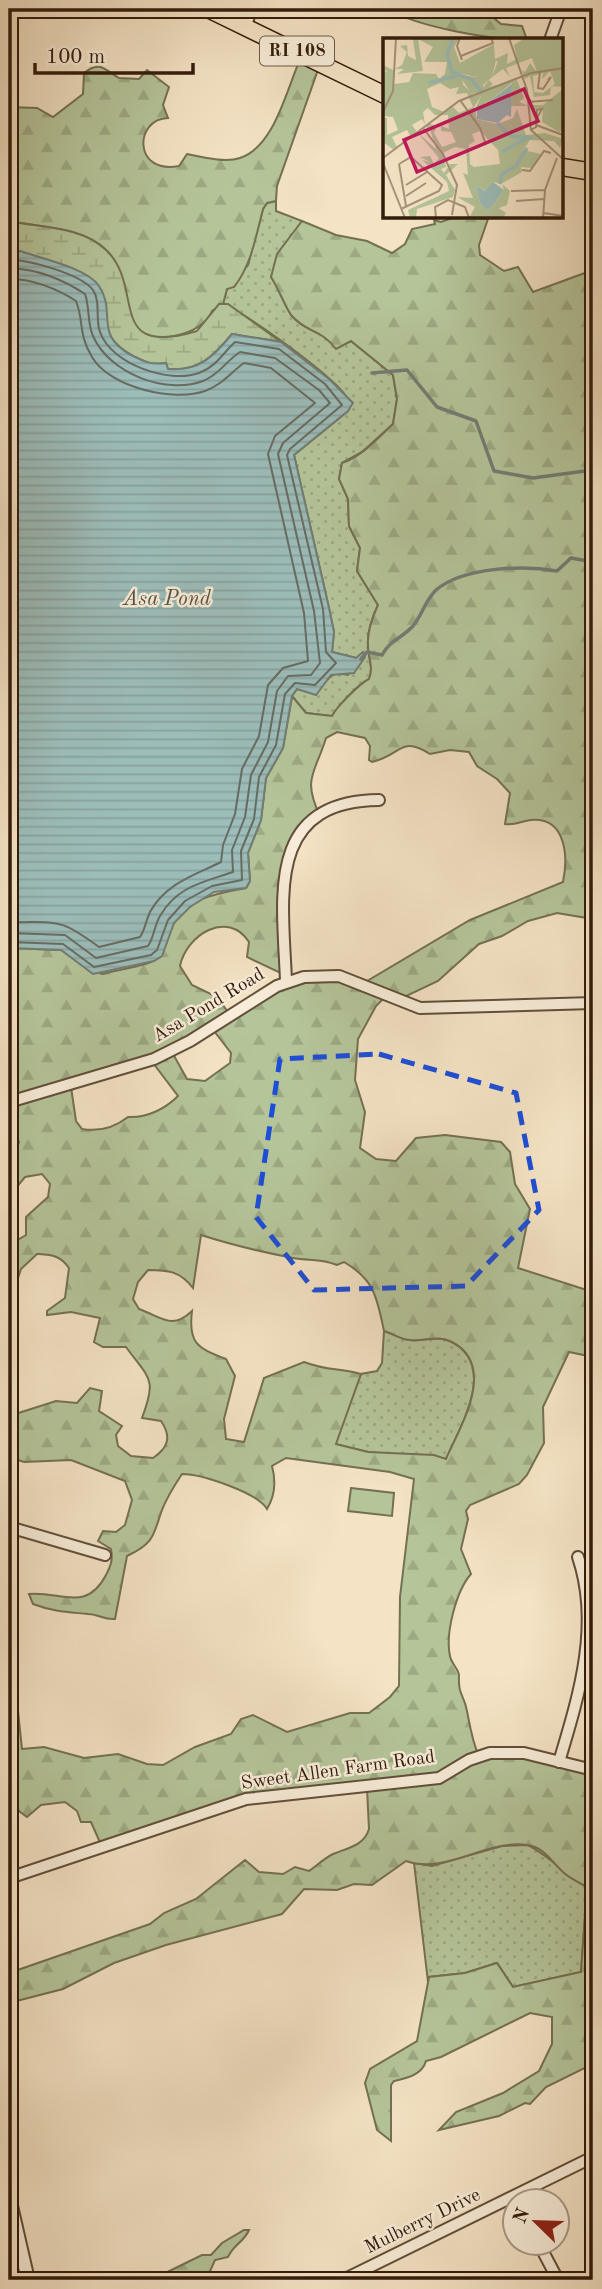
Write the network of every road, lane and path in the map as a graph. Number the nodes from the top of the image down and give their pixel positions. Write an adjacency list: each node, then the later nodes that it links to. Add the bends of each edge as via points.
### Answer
1 (208, 9): 4 (main road, RI 108)
2 (251, 9): 4 (street)
3 (561, 9): 5 (street)
4 (246, 26): 6 (main road, RI 108)
5 (551, 38)
6 (383, 94)
7 (564, 167): 8 (main road)
8 (593, 172)
9 (379, 800): 10 (street, via 328,807 304,827 289,854 283,883)
10 (286, 981): 11 (street, Asa Pond Road, via 320,974 339,976 404,1003 429,1008); 12 (street, Asa Pond Road, via 154,1059)
11 (593, 1003)
12 (9, 1102)
13 (9, 1527): 14 (street)
14 (105, 1555)
15 (578, 1557): 16 (street, via 588,1592 589,1624)
16 (559, 1762): 17 (street, Sweet Allen Farm Road); 18 (street, Sweet Allen Farm Road, via 524,1753 490,1753 432,1780 246,1799)
17 (593, 1770)
18 (9, 1878)
19 (593, 2157): 20 (street, Mulberry Drive)
20 (538, 2188)
21 (9, 2197): 24 (street)
22 (500, 2207): 25 (street, Mulberry Drive)
23 (547, 2258): 26 (street)
24 (28, 2280)
25 (343, 2280)
26 (558, 2280)

